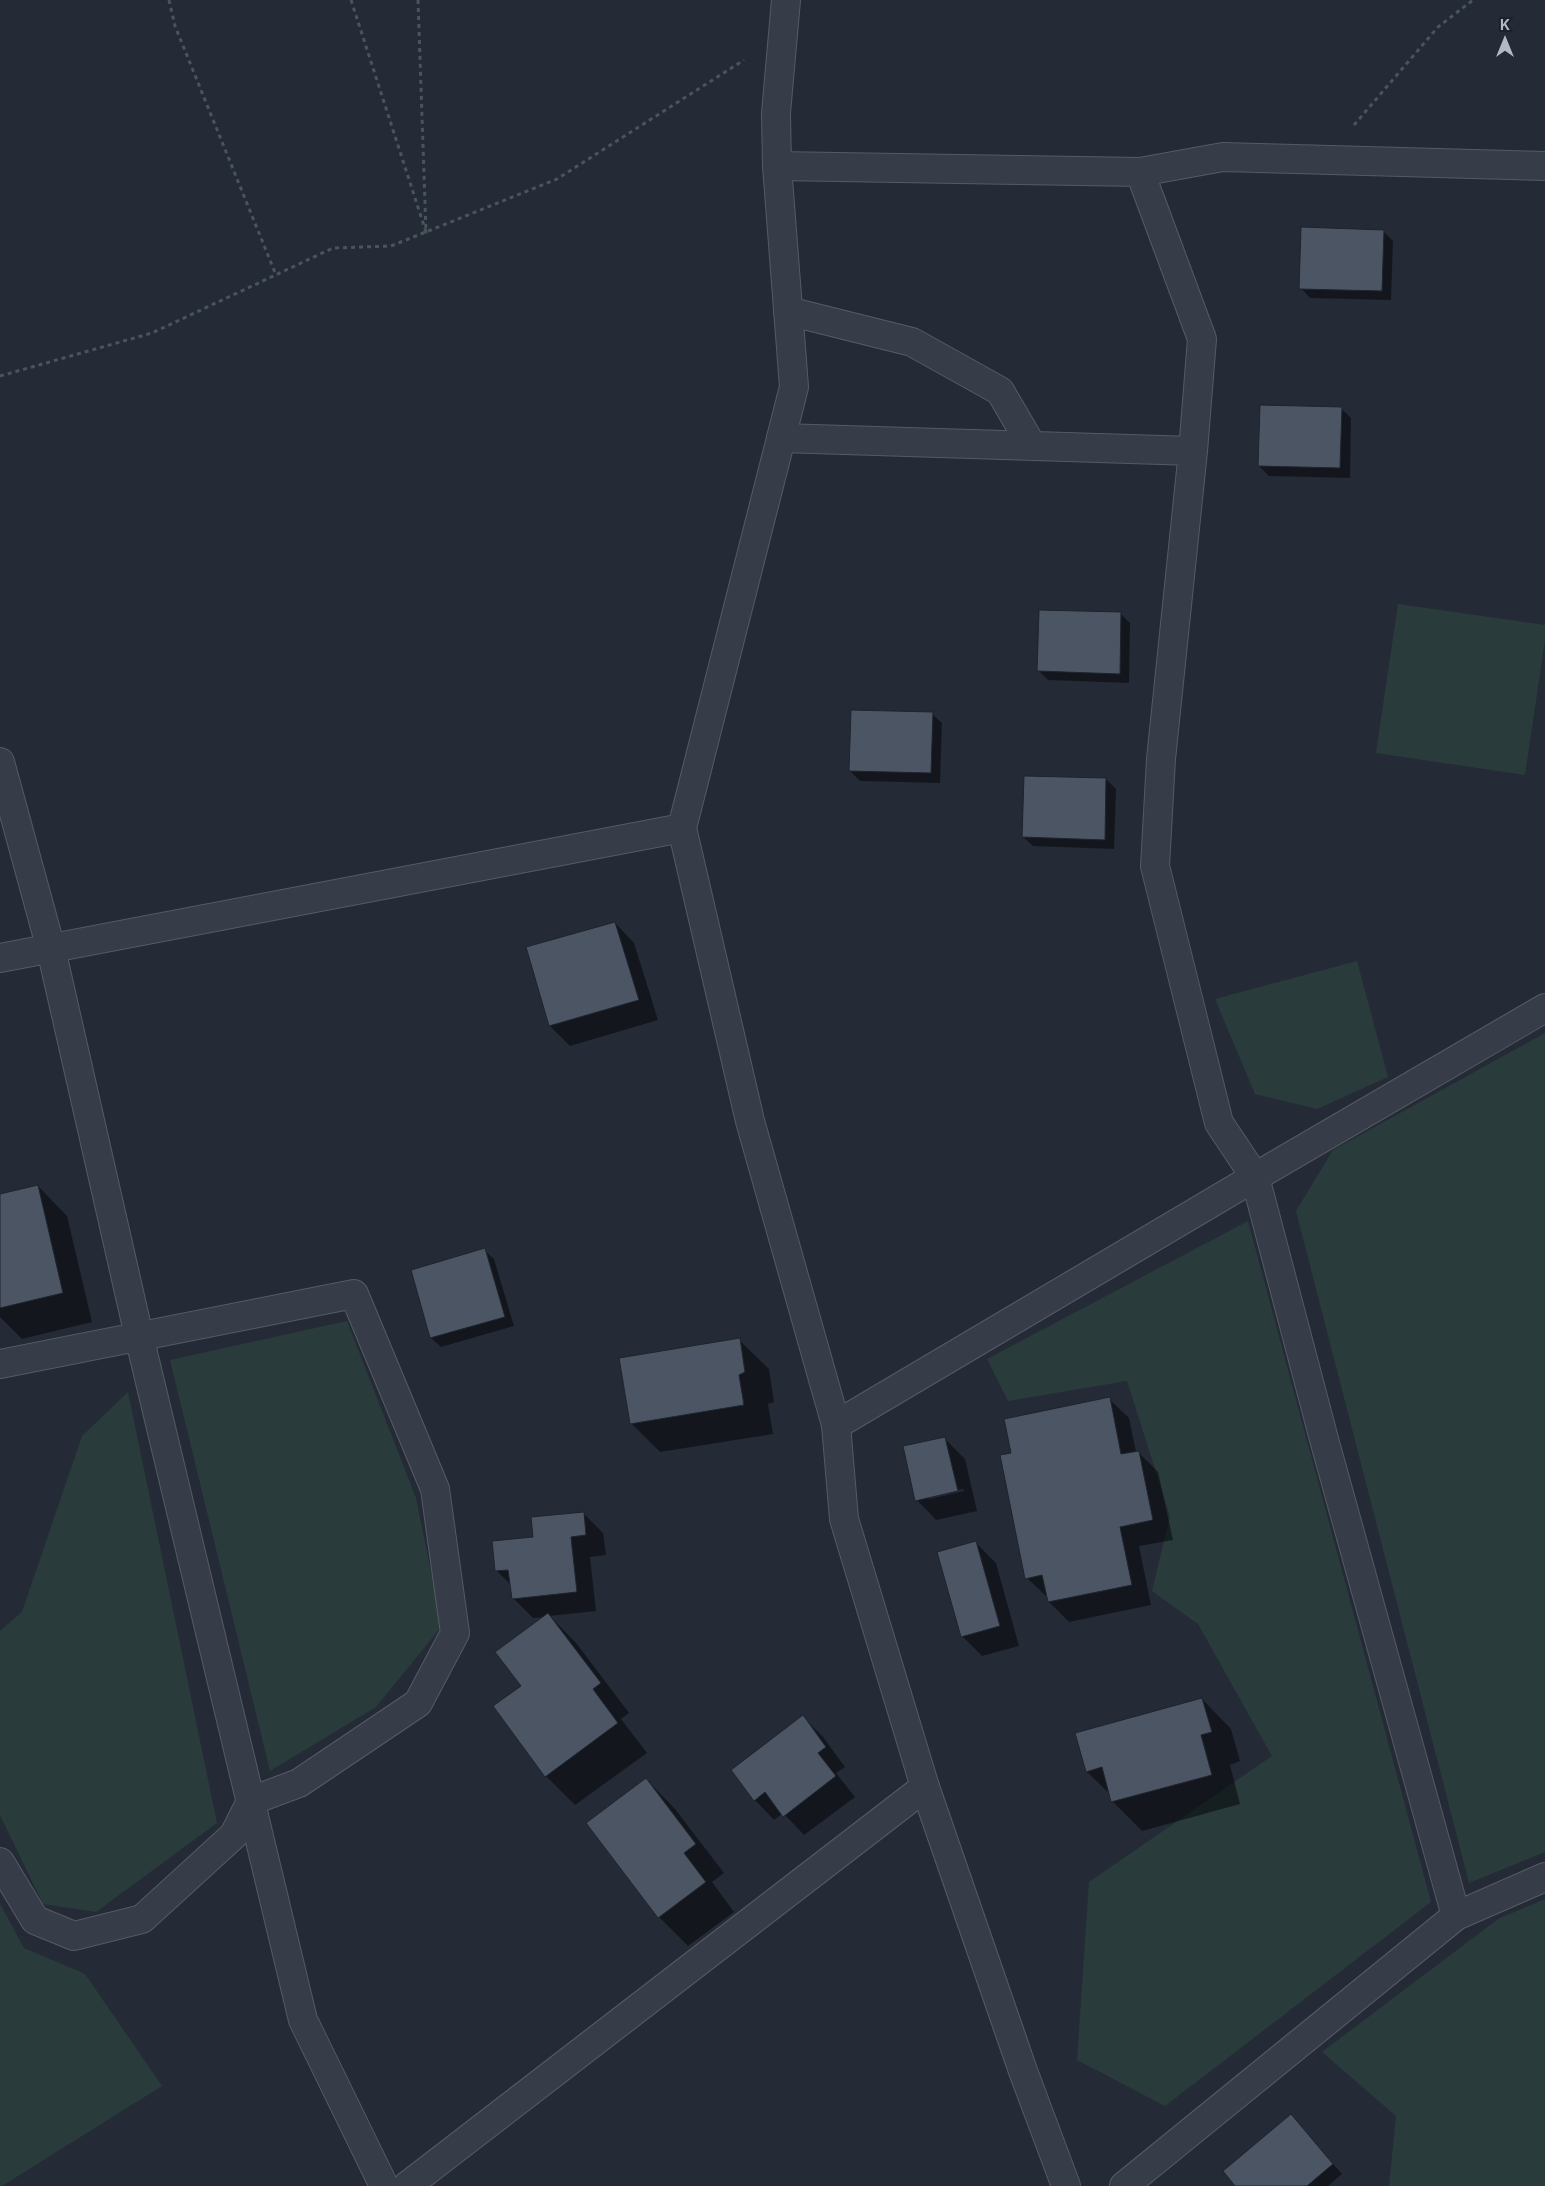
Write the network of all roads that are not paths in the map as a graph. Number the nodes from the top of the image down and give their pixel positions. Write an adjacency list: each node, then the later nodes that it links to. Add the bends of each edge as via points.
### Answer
1 (786, 0): 2 (street, via 776,113)
2 (777, 166): 4 (street); 5 (street)
3 (1545, 166): 4 (street, via 1223,157)
4 (1140, 172): 8 (street, via 1202,340)
5 (788, 311): 6 (street, via 794,387); 7 (street, via 912,342 1000,392)
6 (781, 438): 7 (street); 10 (street)
7 (1032, 446): 8 (street)
8 (1193, 451): 14 (street, via 1161,759 1155,866 1219,1123)
9 (0, 762): 11 (street)
10 (682, 828): 11 (street); 17 (street, via 750,1121)
11 (51, 950): 12 (street); 15 (street)
12 (0, 958)
13 (1545, 1008): 14 (street)
14 (1254, 1177): 17 (street); 22 (street)
15 (139, 1336): 16 (street); 19 (street); 19 (street, via 354,1294 435,1489 455,1633 418,1703 300,1783)
16 (0, 1364)
17 (836, 1425): 18 (street, via 844,1519)
18 (925, 1788): 24 (street); 25 (street)
19 (251, 1801): 20 (street, via 234,1835 142,1919 74,1936 35,1920); 23 (street, via 303,2020)
20 (0, 1862)
21 (1545, 1877): 22 (street)
22 (1456, 1916): 26 (street)
23 (384, 2186)
24 (407, 2186)
25 (1066, 2186)
26 (1124, 2186)

